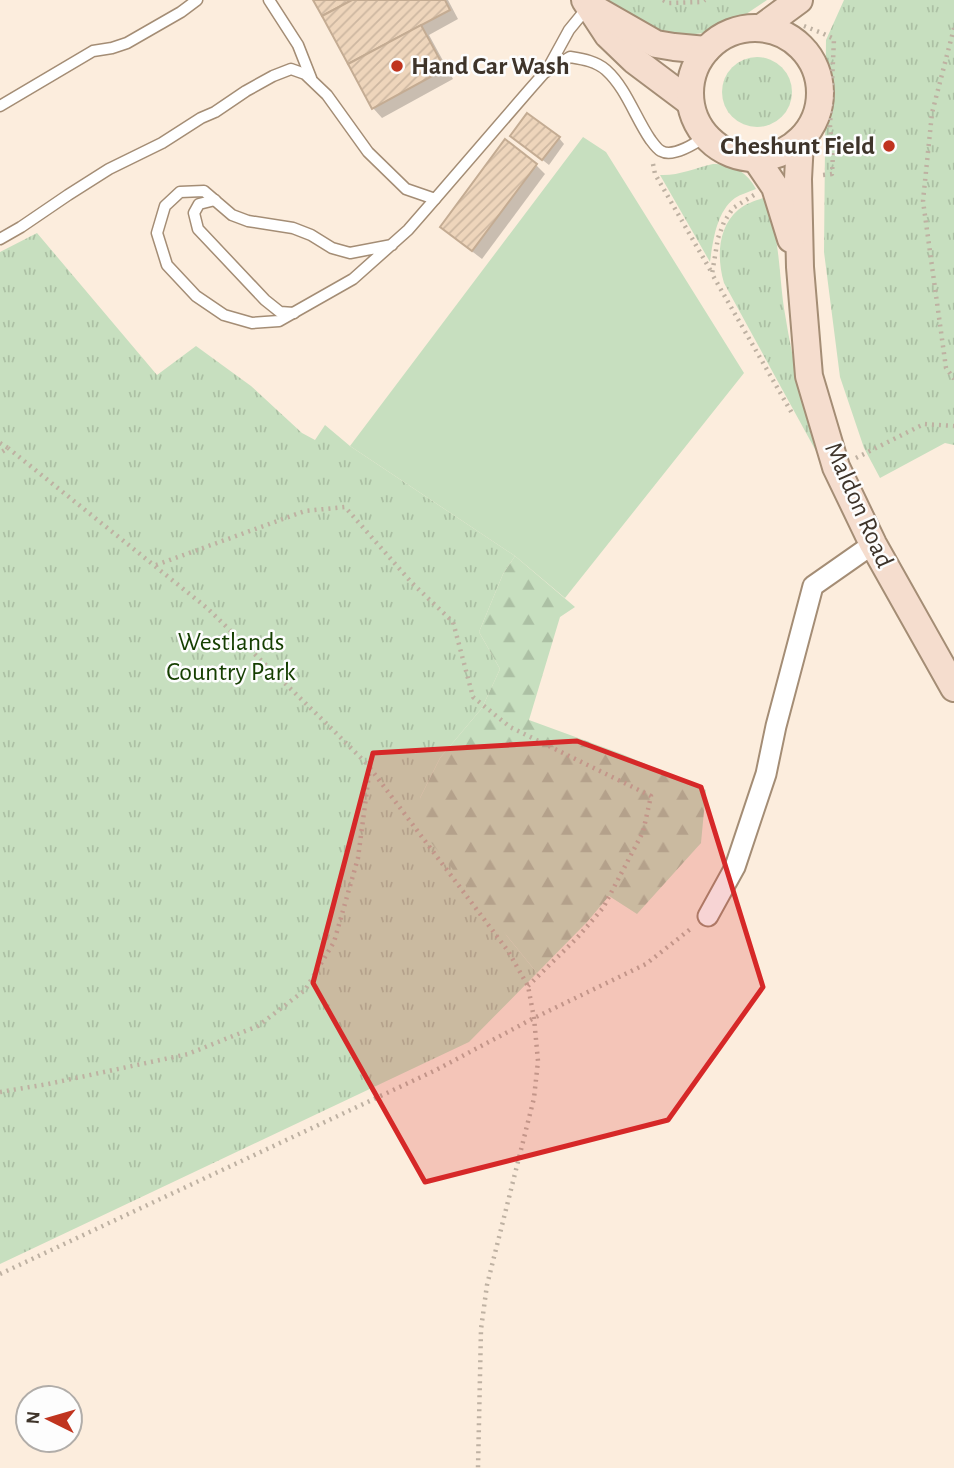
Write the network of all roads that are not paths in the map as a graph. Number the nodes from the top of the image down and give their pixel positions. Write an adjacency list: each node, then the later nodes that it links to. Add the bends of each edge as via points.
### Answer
1 (197, 0): 12 (lane, via 136,38 93,51)
2 (269, 0): 10 (lane, via 298,45)
3 (799, 0): 6 (main road)
4 (814, 0): 7 (main road)
5 (587, 3): 8 (main road, via 656,44); 9 (lane); 11 (main road, via 608,35 634,60)
6 (761, 28): 7 (main road); 8 (main road, via 724,35)
7 (796, 41): 14 (main road, via 810,58 820,83 817,117)
8 (706, 50): 11 (main road, via 694,72)
9 (545, 72): 13 (lane, via 570,57 605,69 659,151 669,153 691,146); 17 (lane)
10 (313, 81): 17 (lane, via 368,152 406,190); 18 (lane, via 291,69 273,76 162,143 109,169)
11 (690, 102): 13 (main road)
12 (0, 106)
13 (706, 136): 15 (main road, via 733,155)
14 (800, 141): 15 (main road, via 776,155); 20 (main road, Maldon Road)
15 (756, 159): 20 (main road, Maldon Road, via 775,187)
16 (215, 200): 19 (lane, via 232,215 293,228 350,253); 21 (lane, via 199,204 194,213 198,229 265,300 280,312); 21 (lane, via 204,191 180,192 165,206 158,233 167,265 196,296 225,315 252,323 279,321)
17 (435, 200): 19 (lane)
18 (0, 239)
19 (392, 245): 21 (lane, via 353,279)
20 (800, 267): 22 (main road, Maldon Road, via 809,376 836,467)
21 (294, 313)
22 (873, 544): 23 (main road, Maldon Road); 24 (street, via 813,586 766,774 735,867)
23 (954, 688)
24 (708, 916)

